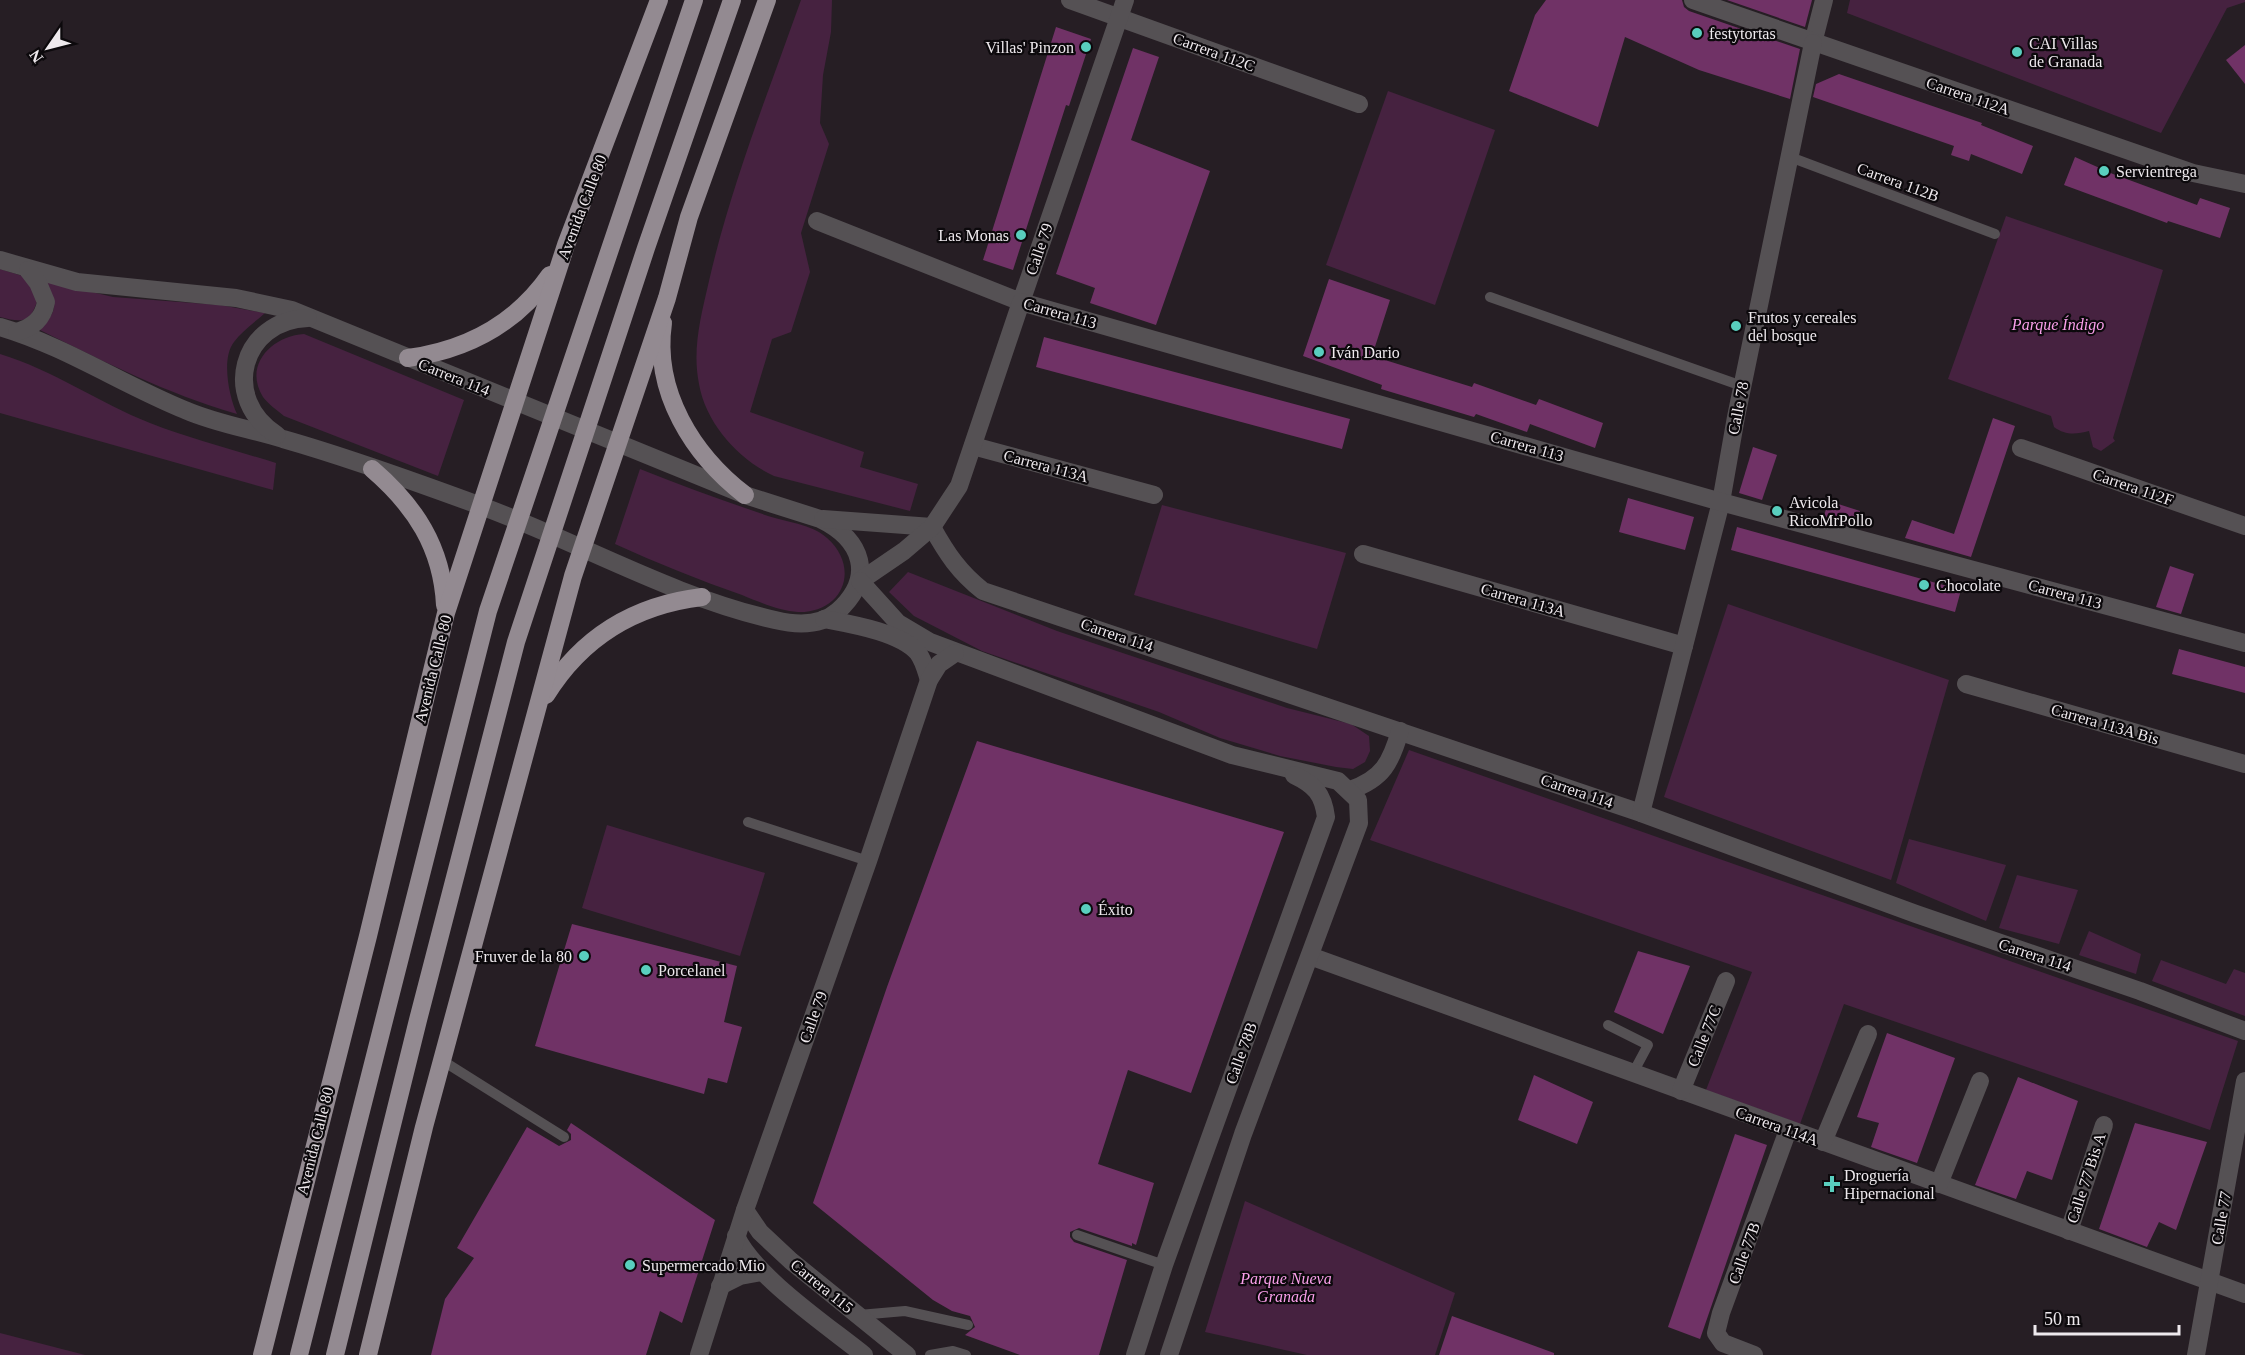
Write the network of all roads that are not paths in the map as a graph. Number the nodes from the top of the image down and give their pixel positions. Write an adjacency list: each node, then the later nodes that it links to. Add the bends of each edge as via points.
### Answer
1 (694, 0): 26 (highway)
2 (732, 0): 27 (highway)
3 (767, 0): 19 (highway, via 689,217)
4 (1070, 0): 8 (street, Carrera 112C)
5 (1693, 0): 9 (street, Carrera 112A)
6 (1824, 0): 9 (street, Calle 78)
7 (656, 3): 15 (highway, Avenida Calle 80)
8 (1122, 9): 10 (street, Carrera 112C); 20 (street, Calle 79)
9 (1813, 43): 11 (street, Calle 78); 12 (street, Carrera 112A, via 2193,173)
10 (1359, 104)
11 (1790, 157): 14 (lane, Carrera 112B); 24 (street, Calle 78)
12 (2245, 184)
13 (818, 221): 20 (street, Carrera 113)
14 (1995, 234)
15 (566, 245): 23 (highway, via 538,293 495,330 453,350); 25 (highway, Avenida Calle 80)
16 (0, 260): 17 (street, Carrera 114)
17 (28, 270): 21 (street, Carrera 114, via 102,285 258,301); 22 (street, via 46,302 40,319 33,325)
18 (1490, 297): 24 (lane)
19 (667, 298): 29 (highway); 33 (highway, via 662,330 670,394 707,461)
20 (1021, 302): 30 (street, Calle 79); 35 (street, Carrera 113)
21 (310, 318): 23 (street, Carrera 114); 28 (street, via 294,318 265,332 254,344 244,374 244,390 258,419)
22 (8, 329): 28 (street, via 188,412)
23 (408, 358): 25 (street, Carrera 114)
24 (1742, 386): 35 (street, Calle 78)
25 (513, 401): 26 (street, Carrera 114); 36 (highway, Avenida Calle 80)
26 (551, 417): 27 (street, Carrera 114); 38 (highway)
27 (585, 430): 29 (street, Carrera 114); 41 (highway)
28 (283, 439): 32 (street)
29 (616, 443): 33 (street, Carrera 114); 42 (highway)
30 (973, 446): 34 (street, Carrera 113A); 40 (street, Calle 79, via 959,486)
31 (2021, 448): 39 (street, Carrera 112F)
32 (372, 469): 36 (street); 46 (highway, via 411,507 426,530 438,556)
33 (745, 495): 37 (street, Carrera 114)
34 (1154, 495)
35 (1721, 502): 48 (street, Carrera 113); 49 (street, Calle 78)
36 (479, 506): 38 (street); 46 (highway, Avenida Calle 80)
37 (820, 519): 40 (street); 44 (street, Carrera 114, via 854,546)
38 (516, 520): 41 (street); 88 (highway, via 488,610)
39 (2245, 526)
40 (932, 527): 44 (street, Calle 79); 53 (street, Carrera 114, via 950,560 983,591)
41 (550, 534): 42 (street); 89 (highway, via 516,642)
42 (582, 547): 45 (street); 54 (highway)
43 (1363, 554): 49 (street, Carrera 113A)
44 (860, 581): 47 (street, via 844,605); 50 (street, via 898,622)
45 (702, 597): 47 (street, via 794,624); 54 (highway, via 640,612 603,633 558,676)
46 (446, 613): 87 (highway, Avenida Calle 80)
47 (824, 619): 51 (street, via 855,625 908,644 918,653)
48 (2245, 644)
49 (1684, 646): 58 (street, Calle 78)
50 (955, 653): 51 (street, via 939,664); 56 (street, via 1232,755)
51 (929, 680): 60 (street, Calle 79)
52 (1966, 684): 55 (street, Carrera 113A Bis)
53 (1400, 731): 57 (street, via 1382,772 1368,784); 58 (street, Carrera 114)
54 (529, 732): 66 (highway)
55 (2245, 764)
56 (1283, 770): 57 (street, via 1318,774); 80 (street, Calle 78B, via 1310,782 1320,792 1326,817)
57 (1350, 790): 61 (street, Calle 78B, via 1358,801 1359,823)
58 (1641, 813): 64 (street, Carrera 114)
59 (748, 822): 60 (lane)
60 (868, 861): 76 (street, Calle 79)
61 (1310, 957): 67 (street, Carrera 114A); 97 (street, Calle 78B, via 1243,1134)
62 (1726, 981): 70 (street, Calle 77C)
63 (1608, 1026): 67 (lane, via 1648,1045)
64 (2245, 1031)
65 (1868, 1034): 74 (street)
66 (443, 1061): 73 (lane); 90 (highway)
67 (1633, 1073): 70 (street, Carrera 114A)
68 (1980, 1081): 75 (street)
69 (2245, 1081): 82 (street, Calle 77)
70 (1681, 1091): 72 (street, Carrera 114A)
71 (2104, 1125): 77 (street, Calle 77 Bis A)
72 (1788, 1130): 74 (street, Carrera 114A); 98 (street, Calle 77B, via 1716,1333 1723,1343)
73 (564, 1137)
74 (1823, 1142): 75 (street, Carrera 114A)
75 (1939, 1184): 77 (street, Carrera 114A)
76 (745, 1210): 79 (street, Calle 79); 85 (street, Carrera 115, via 755,1226 791,1261)
77 (2069, 1231): 82 (street, Carrera 114A)
78 (1077, 1235): 80 (lane)
79 (736, 1236): 81 (street, Carrera 115); 83 (street, Calle 79)
80 (1164, 1265): 96 (street, Calle 78B)
81 (762, 1272): 83 (street, via 740,1276); 92 (street, Carrera 115)
82 (2210, 1282): 84 (street, Carrera 114A); 99 (street, Calle 77)
83 (720, 1286): 91 (street, Calle 79)
84 (2245, 1294)
85 (859, 1316): 86 (lane, via 905,1311); 93 (street, Carrera 115)
86 (968, 1325)
87 (262, 1355)
88 (299, 1355)
89 (335, 1355)
90 (368, 1355)
91 (699, 1355)
92 (864, 1355)
93 (907, 1355)
94 (930, 1355): 95 (lane)
95 (966, 1355)
96 (1135, 1355)
97 (1169, 1355)
98 (1754, 1355)
99 (2196, 1355)

